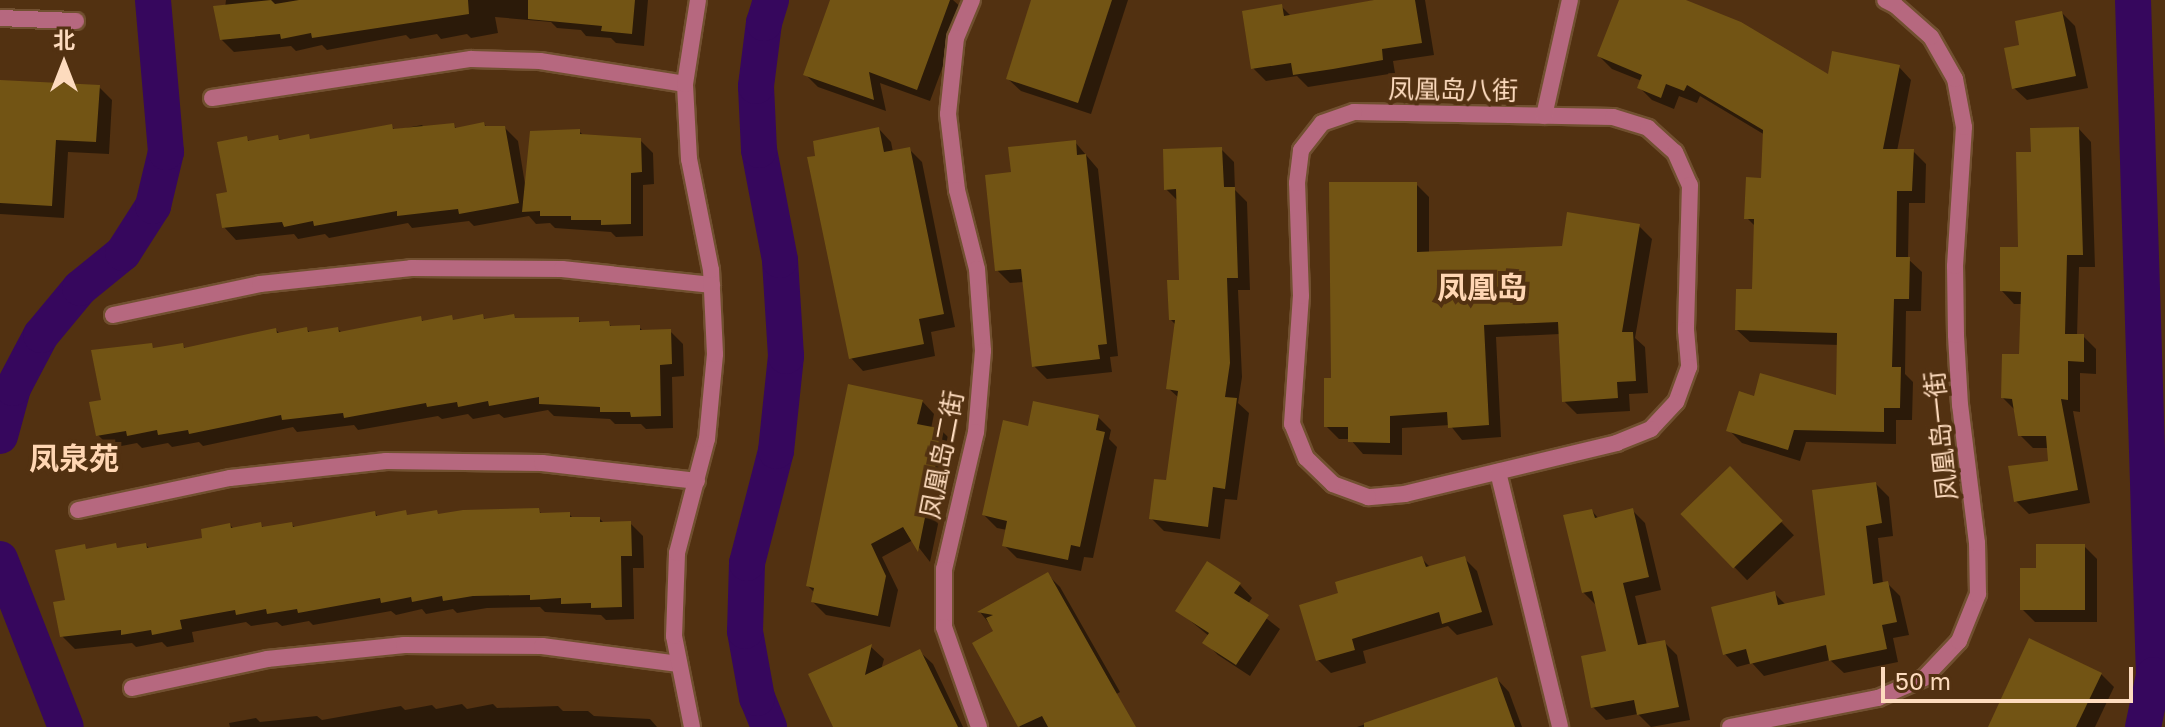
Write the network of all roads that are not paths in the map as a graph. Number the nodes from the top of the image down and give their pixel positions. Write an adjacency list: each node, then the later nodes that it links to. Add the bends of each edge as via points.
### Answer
1 (698, 0): 7 (street)
2 (972, 0): 18 (street, 凤凰岛二街, via 956,38 948,114 957,190 977,269 983,351 976,432 944,569 944,627)
3 (1570, 0): 9 (street)
4 (1885, 0): 20 (street, 凤凰岛一街, via 1931,37 1955,79 1964,127 1956,335 1978,594 1959,641 1924,678 1878,698)
5 (0, 18): 6 (street)
6 (76, 21)
7 (685, 84): 8 (street, via 540,61 471,59); 10 (street, via 689,159)
8 (212, 98)
9 (1544, 116): 12 (street, 凤凰岛八街, via 1613,117 1648,128 1675,152 1690,185 1689,367 1676,402 1651,429 1617,443); 12 (street, 凤凰岛八街, via 1354,112 1322,123 1301,150 1301,296 1292,424 1306,458 1333,484 1368,497 1405,494)
10 (712, 285): 11 (street, via 562,269 411,268 260,284); 13 (street, via 713,396)
11 (113, 315)
12 (1498, 472): 19 (street)
13 (697, 481): 14 (street, via 542,463 386,461 230,478); 15 (street, via 677,553 674,636)
14 (78, 510)
15 (679, 664): 16 (street, via 542,646 404,645 267,659); 17 (street)
16 (132, 688)
17 (692, 727)
18 (979, 727)
19 (1560, 727)
20 (1730, 727)

